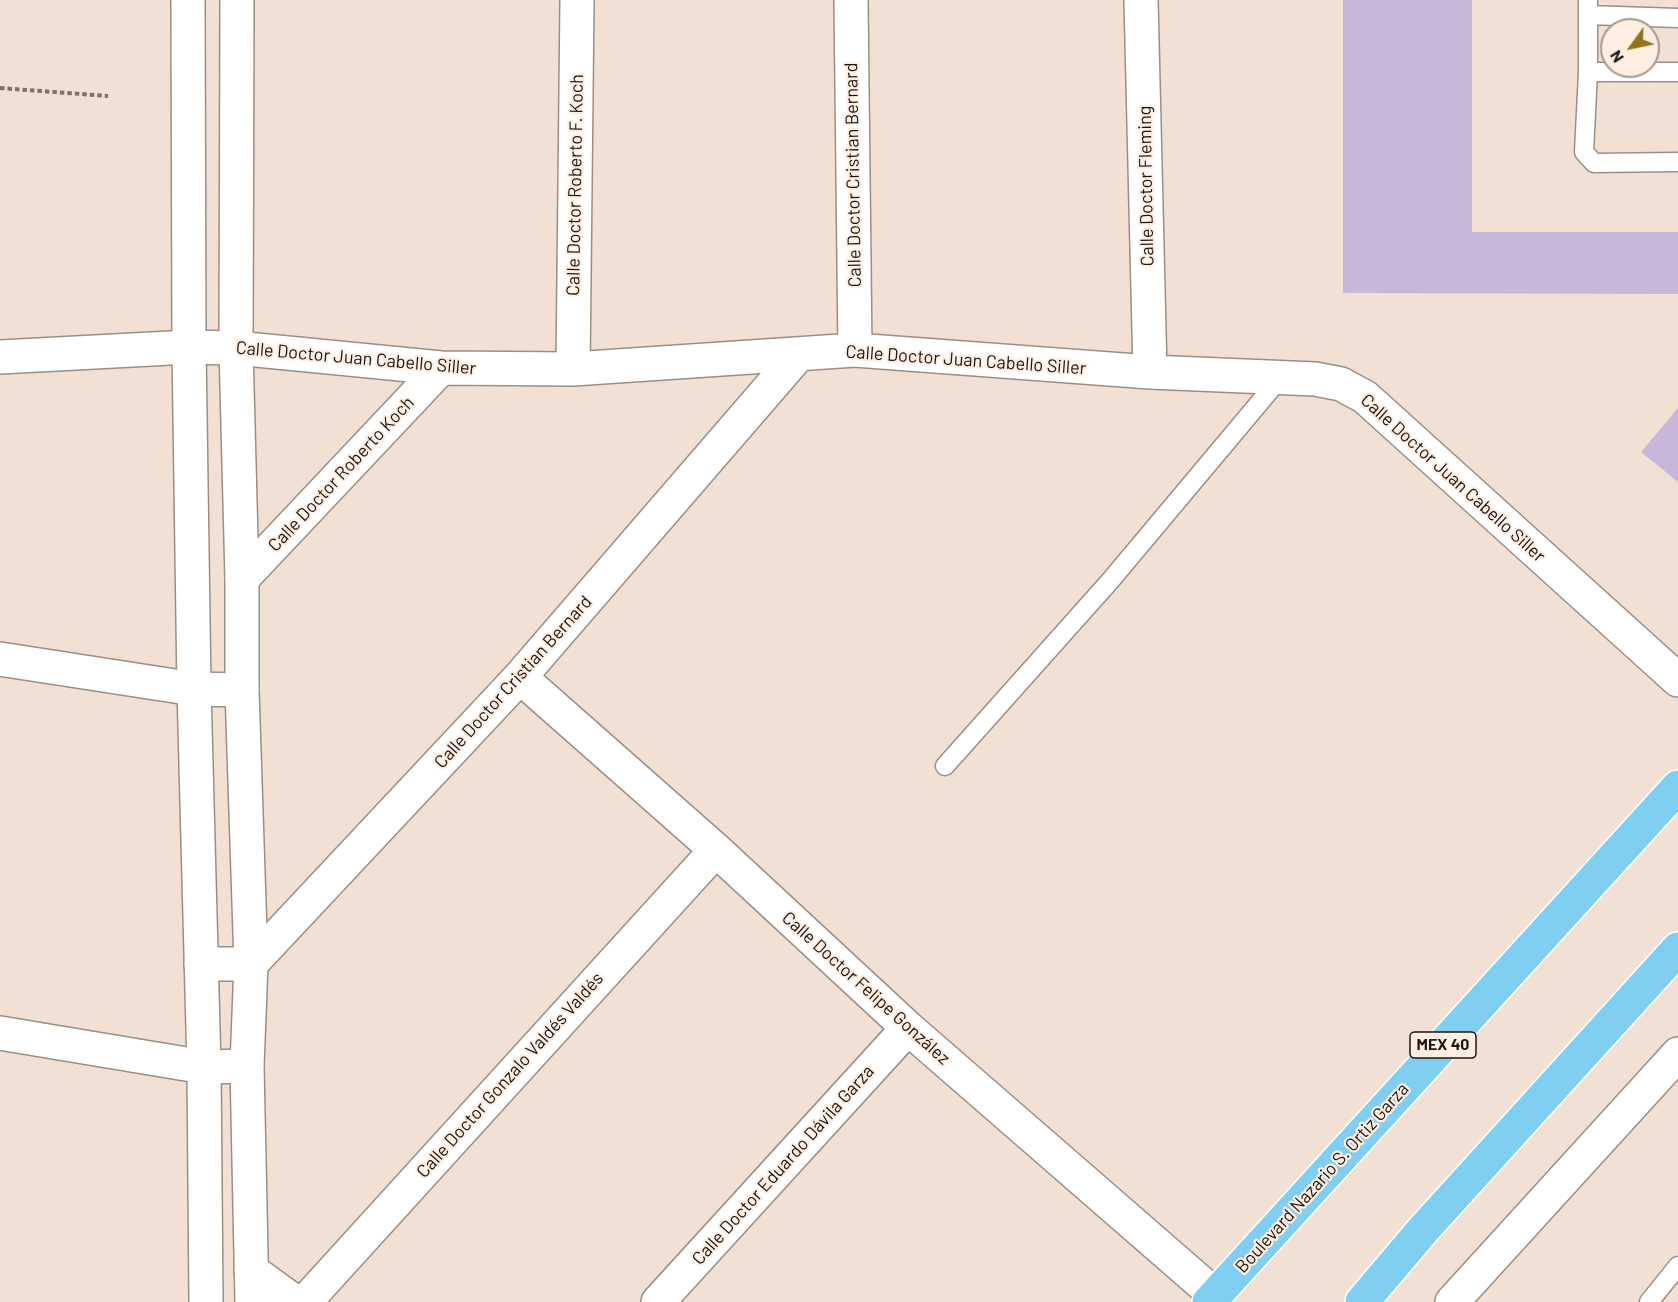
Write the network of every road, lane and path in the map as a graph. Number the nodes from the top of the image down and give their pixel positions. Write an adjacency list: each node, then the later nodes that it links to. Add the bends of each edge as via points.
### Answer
1 (188, 0): 13 (street)
2 (237, 0): 14 (street)
3 (577, 0): 19 (street, Calle Doctor Roberto F. Koch)
4 (851, 0): 15 (street, Calle Doctor Cristian Bernard)
5 (1141, 0): 20 (street, Calle Doctor Fleming)
6 (1588, 8): 7 (lane); 8 (lane)
7 (1678, 18)
8 (1588, 72): 9 (lane); 12 (lane, via 1584,152 1594,163)
9 (1678, 72)
10 (0, 88): 11 (path)
11 (108, 96)
12 (1678, 162)
13 (189, 347): 14 (street, Calle Doctor Juan Cabello Siller); 17 (street, Calle Doctor Juan Cabello Siller); 26 (street)
14 (236, 348): 18 (street, Calle Doctor Juan Cabello Siller); 22 (street)
15 (855, 350): 16 (street, Calle Doctor Juan Cabello Siller); 20 (street, Calle Doctor Juan Cabello Siller)
16 (799, 354): 19 (street, Calle Doctor Juan Cabello Siller); 24 (street, Calle Doctor Cristian Bernard)
17 (0, 357)
18 (441, 368): 19 (street, Calle Doctor Juan Cabello Siller); 22 (street, Calle Doctor Roberto Koch)
19 (573, 369)
20 (1150, 372): 21 (street, Calle Doctor Juan Cabello Siller)
21 (1281, 377): 25 (street, Calle Doctor Juan Cabello Siller, via 1341,384 1365,397); 28 (lane, via 1110,581)
22 (242, 579): 27 (street)
23 (0, 659): 26 (street)
24 (520, 677): 30 (street, Calle Doctor Felipe González); 33 (street, Calle Doctor Cristian Bernard)
25 (1678, 680)
26 (194, 689): 27 (street); 32 (street)
27 (242, 690): 33 (street)
28 (945, 766)
29 (1678, 788): 41 (highway, Boulevard Nazario S. Ortiz Garza / MEX 40)
30 (716, 850): 34 (street, Calle Doctor Felipe González); 45 (street, Calle Doctor Gonzalo Valdés Valdés)
31 (1678, 949): 47 (highway)
32 (201, 964): 33 (street); 38 (street)
33 (251, 964): 37 (street)
34 (908, 1028): 41 (street, Calle Doctor Felipe González); 46 (street, Calle Doctor Eduardo Dávila Garza)
35 (0, 1033): 38 (street)
36 (1678, 1054): 48 (street)
37 (247, 1066): 38 (street); 40 (street)
38 (204, 1067): 42 (street)
39 (1678, 1266): 49 (lane)
40 (251, 1270): 43 (street); 44 (street)
41 (1212, 1299)
42 (206, 1302)
43 (252, 1302)
44 (295, 1302)
45 (305, 1302)
46 (658, 1302)
47 (1362, 1302)
48 (1452, 1302)
49 (1649, 1302)

